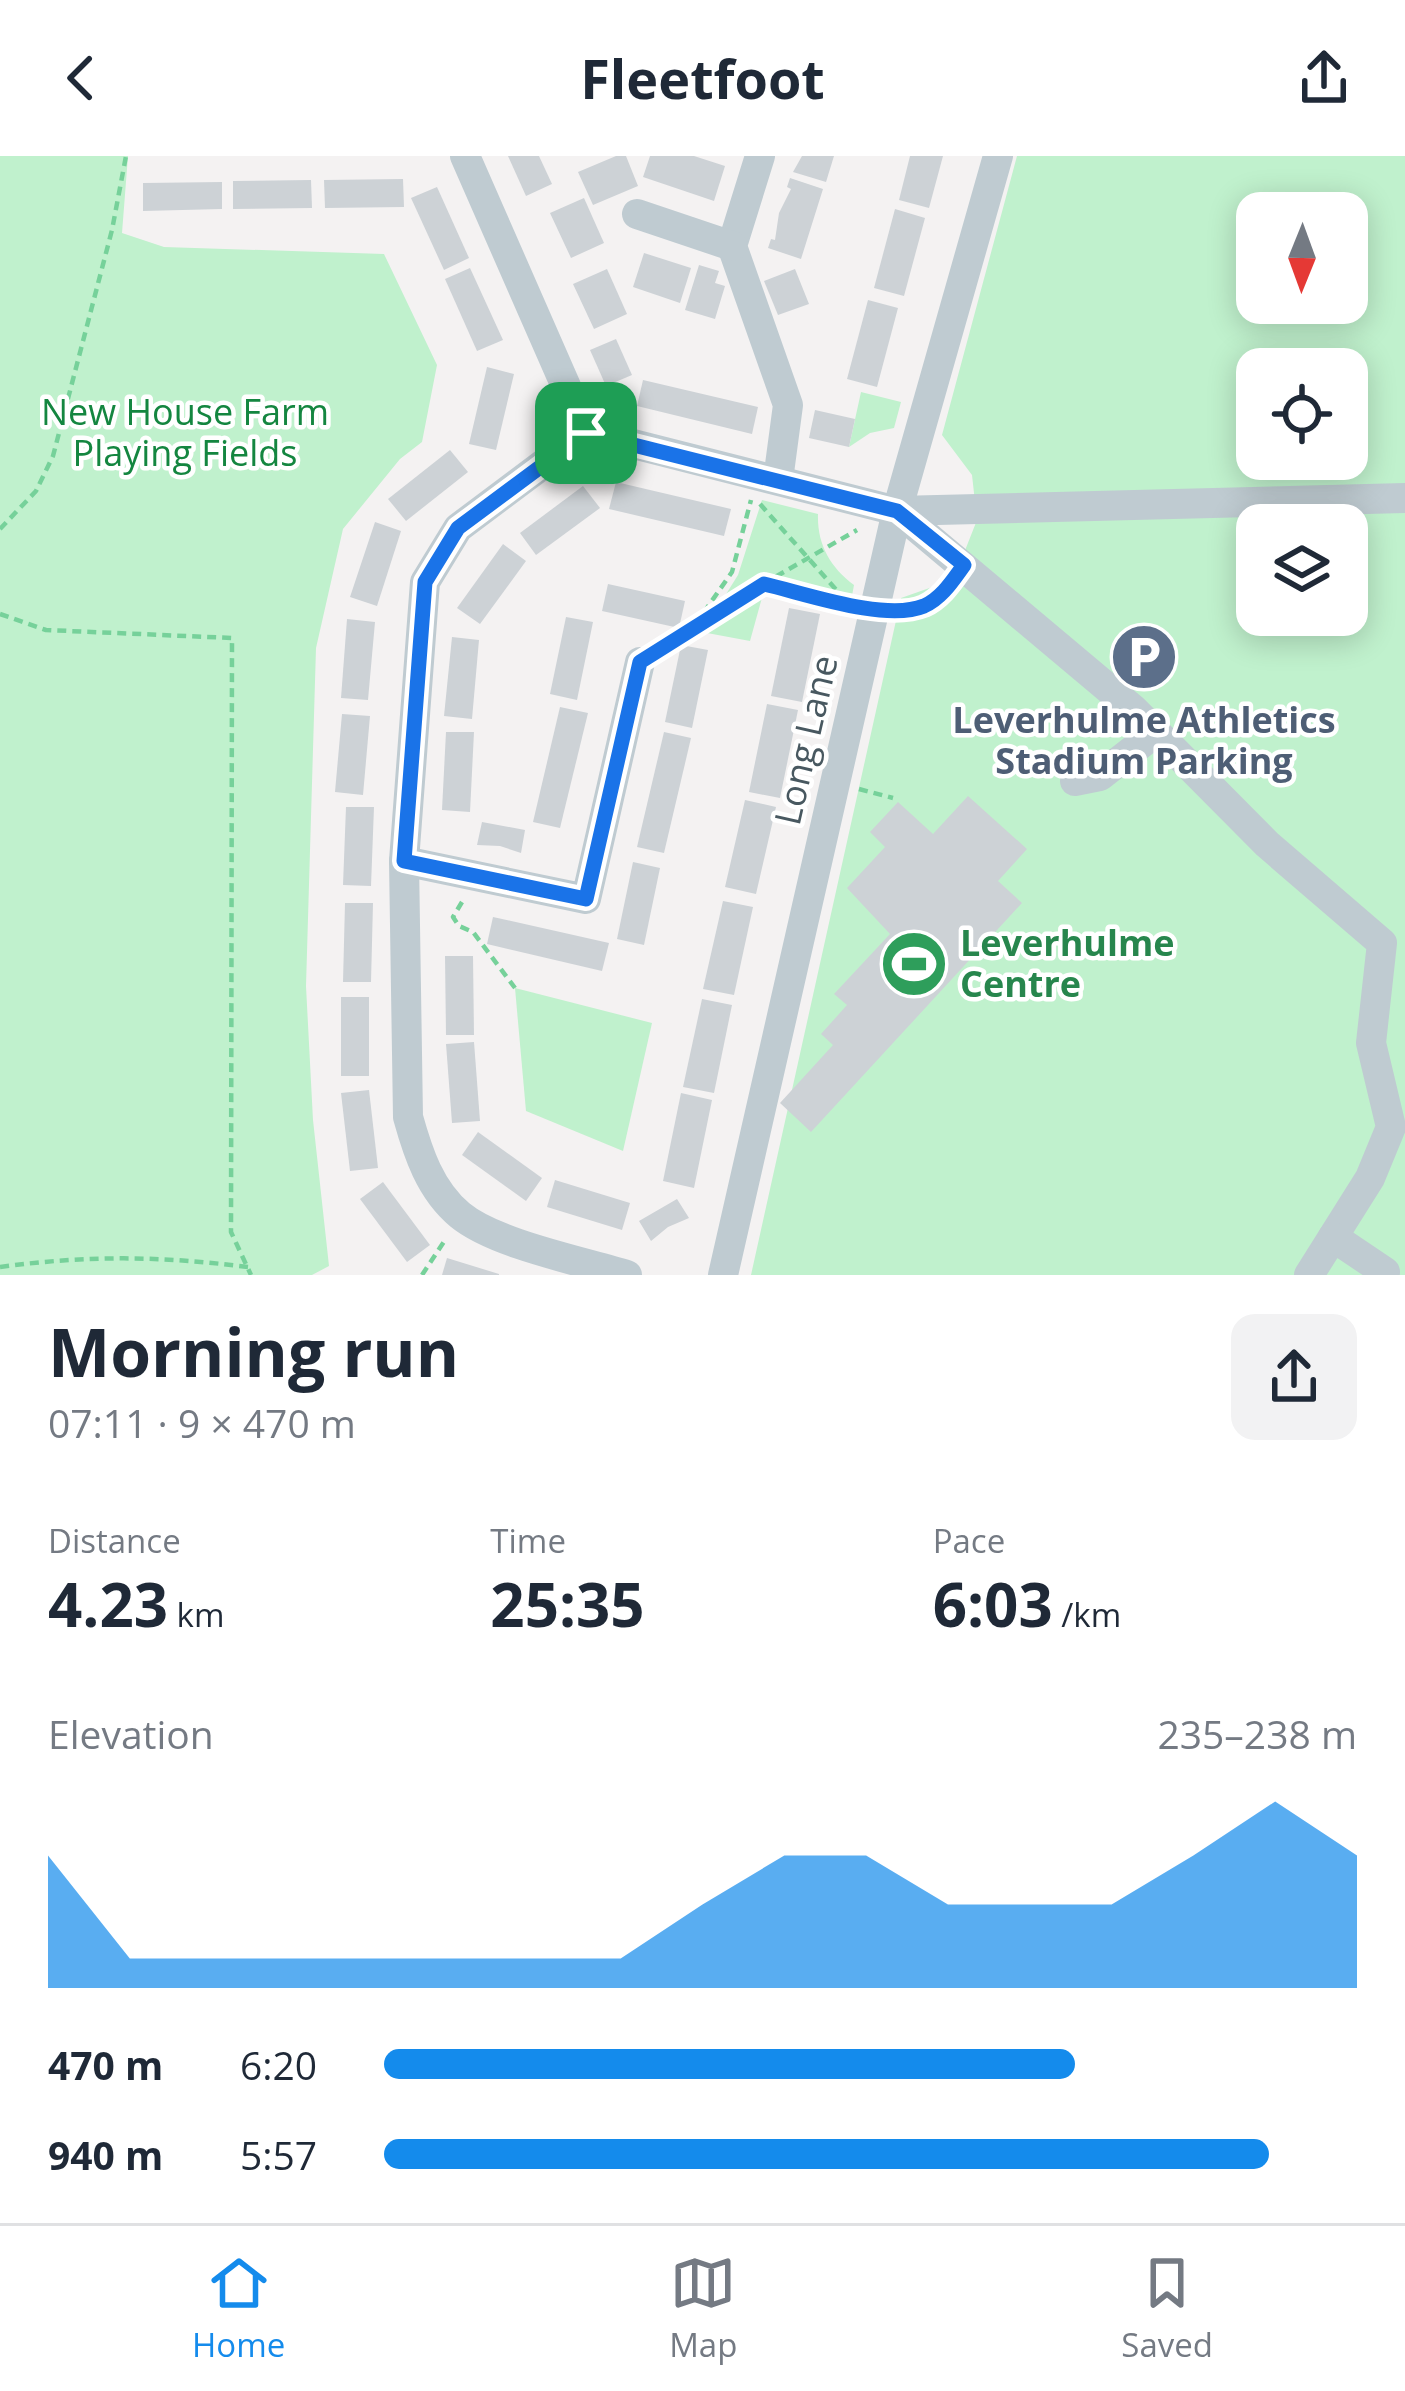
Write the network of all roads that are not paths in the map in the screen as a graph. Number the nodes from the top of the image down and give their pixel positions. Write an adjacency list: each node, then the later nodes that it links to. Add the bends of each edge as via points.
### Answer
1 (465, 156): 6 (street)
2 (760, 156): 5 (street)
3 (998, 156): 9 (street, Long Lane)
4 (637, 214): 5 (street)
5 (732, 246): 7 (street, via 788,405)
6 (586, 433): 7 (street); 13 (street, via 458,528 425,582)
7 (765, 488): 9 (street)
8 (1405, 498): 9 (street)
9 (895, 510): 11 (street); 17 (street, Long Lane, via 862,606 836,782)
10 (640, 662): 13 (street, via 586,899)
11 (1156, 732): 12 (street, via 1100,776); 14 (street, via 1382,943 1371,1043 1391,1127)
12 (1075, 781)
13 (404, 861): 16 (street, via 408,1117 434,1185 460,1215 494,1234)
14 (1333, 1237): 15 (street); 18 (street)
15 (1385, 1272)
16 (627, 1275)
17 (723, 1275)
18 (1309, 1275)

